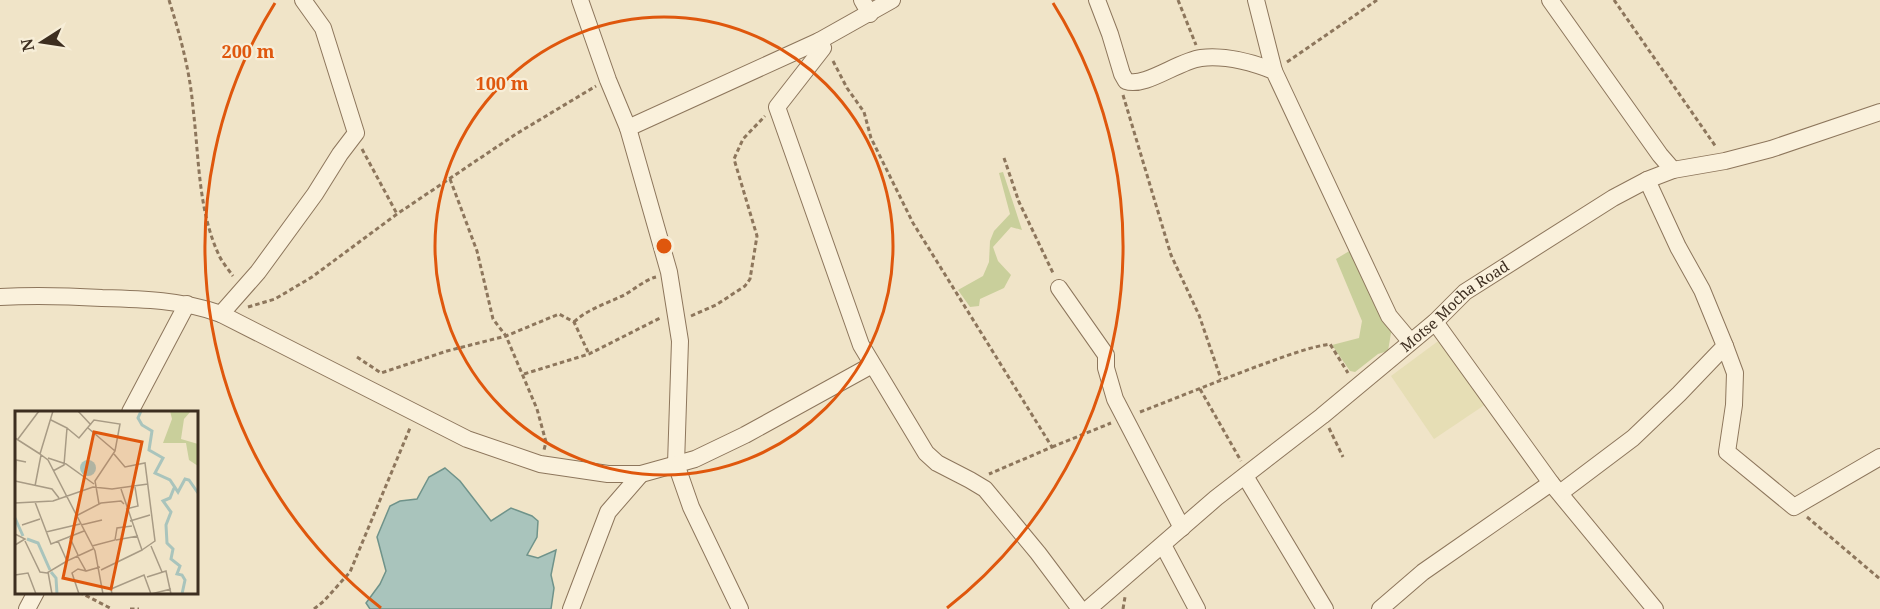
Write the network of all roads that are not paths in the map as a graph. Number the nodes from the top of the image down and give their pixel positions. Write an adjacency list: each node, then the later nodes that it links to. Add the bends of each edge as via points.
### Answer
1 (303, 0): 17 (street, via 323,28 356,133 258,272)
2 (580, 0): 11 (street)
3 (891, 0): 7 (street)
4 (1096, 0): 9 (street, via 1126,81 1152,78 1200,58 1243,61)
5 (1257, 0): 9 (street)
6 (1550, 0): 12 (street)
7 (866, 7): 8 (street)
8 (821, 45): 11 (street); 21 (street, via 777,107 849,314)
9 (1274, 71): 19 (street, via 1389,316)
10 (1880, 112): 12 (street, Motse Mocha Road, via 1771,149)
11 (628, 128): 24 (street, via 669,272 677,315 681,365)
12 (1673, 170): 13 (street, Motse Mocha Road)
13 (1647, 180): 18 (street, Motse Mocha Road, via 1465,292); 20 (street)
14 (1059, 288): 28 (street, via 1106,355 1109,382 1124,418)
15 (0, 297): 16 (street, via 123,298)
16 (187, 304): 17 (street); 22 (street)
17 (221, 314): 25 (street, via 467,439 540,464 608,474)
18 (1434, 322): 19 (street, Motse Mocha Road); 27 (street)
19 (1410, 341): 26 (street, Motse Mocha Road)
20 (1725, 346): 23 (street, via 1735,373 1727,452 1794,507); 27 (street, via 1633,438)
21 (872, 365): 24 (street, via 745,435); 34 (street, via 926,453 984,489)
22 (131, 411)
23 (1880, 457)
24 (676, 464): 25 (street); 33 (street, via 691,507)
25 (641, 474): 32 (street, via 608,512)
26 (1247, 475): 28 (street, Motse Mocha Road); 37 (street)
27 (1556, 488): 38 (street, via 1423,572); 39 (street)
28 (1182, 528): 29 (street, Motse Mocha Road)
29 (1163, 545): 35 (street, Motse Mocha Road); 36 (street)
30 (35, 594): 31 (street)
31 (27, 609)
32 (571, 609)
33 (740, 609)
34 (1080, 609)
35 (1088, 609)
36 (1197, 609)
37 (1325, 609)
38 (1380, 609)
39 (1655, 609)

